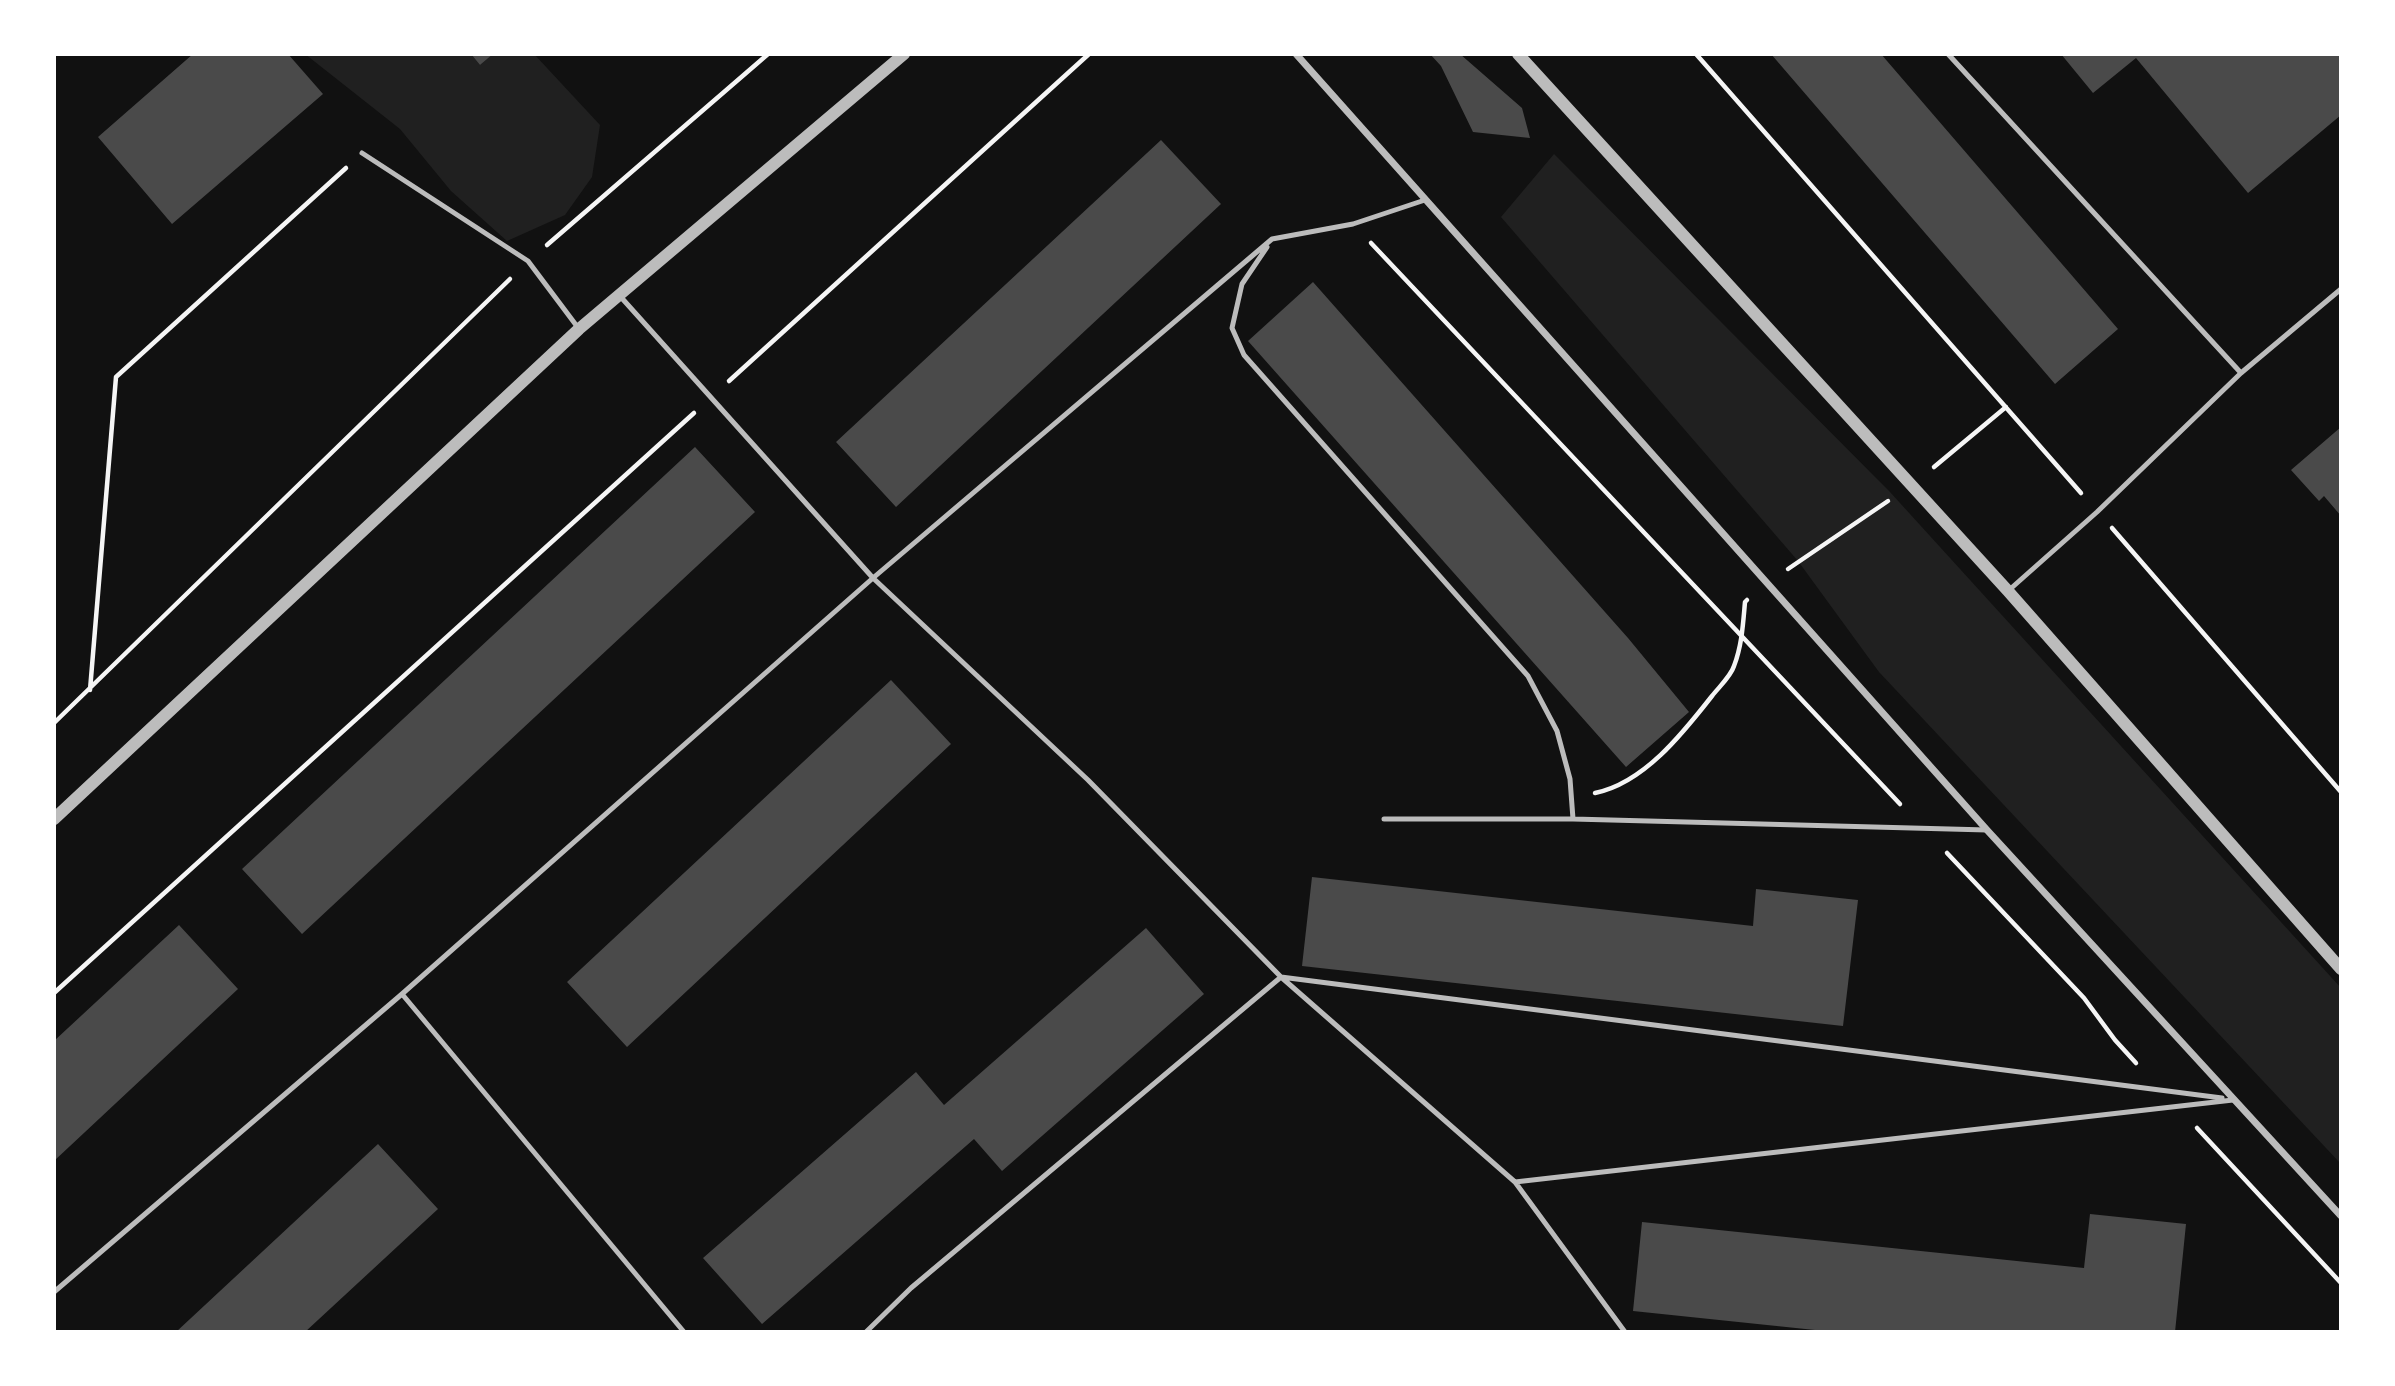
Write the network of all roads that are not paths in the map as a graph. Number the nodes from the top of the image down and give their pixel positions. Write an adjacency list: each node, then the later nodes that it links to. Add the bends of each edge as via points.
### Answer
1 (904, 54): 9 (street)
2 (1296, 54): 6 (street)
3 (1518, 54): 13 (street)
4 (1948, 54): 11 (lane)
5 (362, 153): 10 (lane, via 528,261)
6 (1425, 200): 7 (lane, via 1353,224); 17 (street)
7 (1272, 239): 12 (lane); 16 (lane, via 1242,284 1233,328 1244,355 1528,676 1557,731 1570,779)
8 (2341, 289): 11 (lane)
9 (619, 295): 10 (street); 12 (lane)
10 (579, 330): 15 (street)
11 (2241, 373): 13 (lane)
12 (873, 578): 19 (lane, via 1088,780); 20 (lane)
13 (2008, 591): 18 (street)
14 (1384, 818): 16 (lane)
15 (54, 819)
16 (1573, 819): 17 (lane)
17 (1987, 830): 21 (street)
18 (2339, 962)
19 (1281, 977): 21 (lane); 22 (lane); 26 (lane, via 911,1288)
20 (402, 993): 24 (lane); 25 (lane)
21 (2233, 1100): 22 (lane); 23 (street)
22 (1515, 1182): 27 (lane)
23 (2341, 1216)
24 (54, 1292)
25 (684, 1332)
26 (866, 1332)
27 (1625, 1332)

